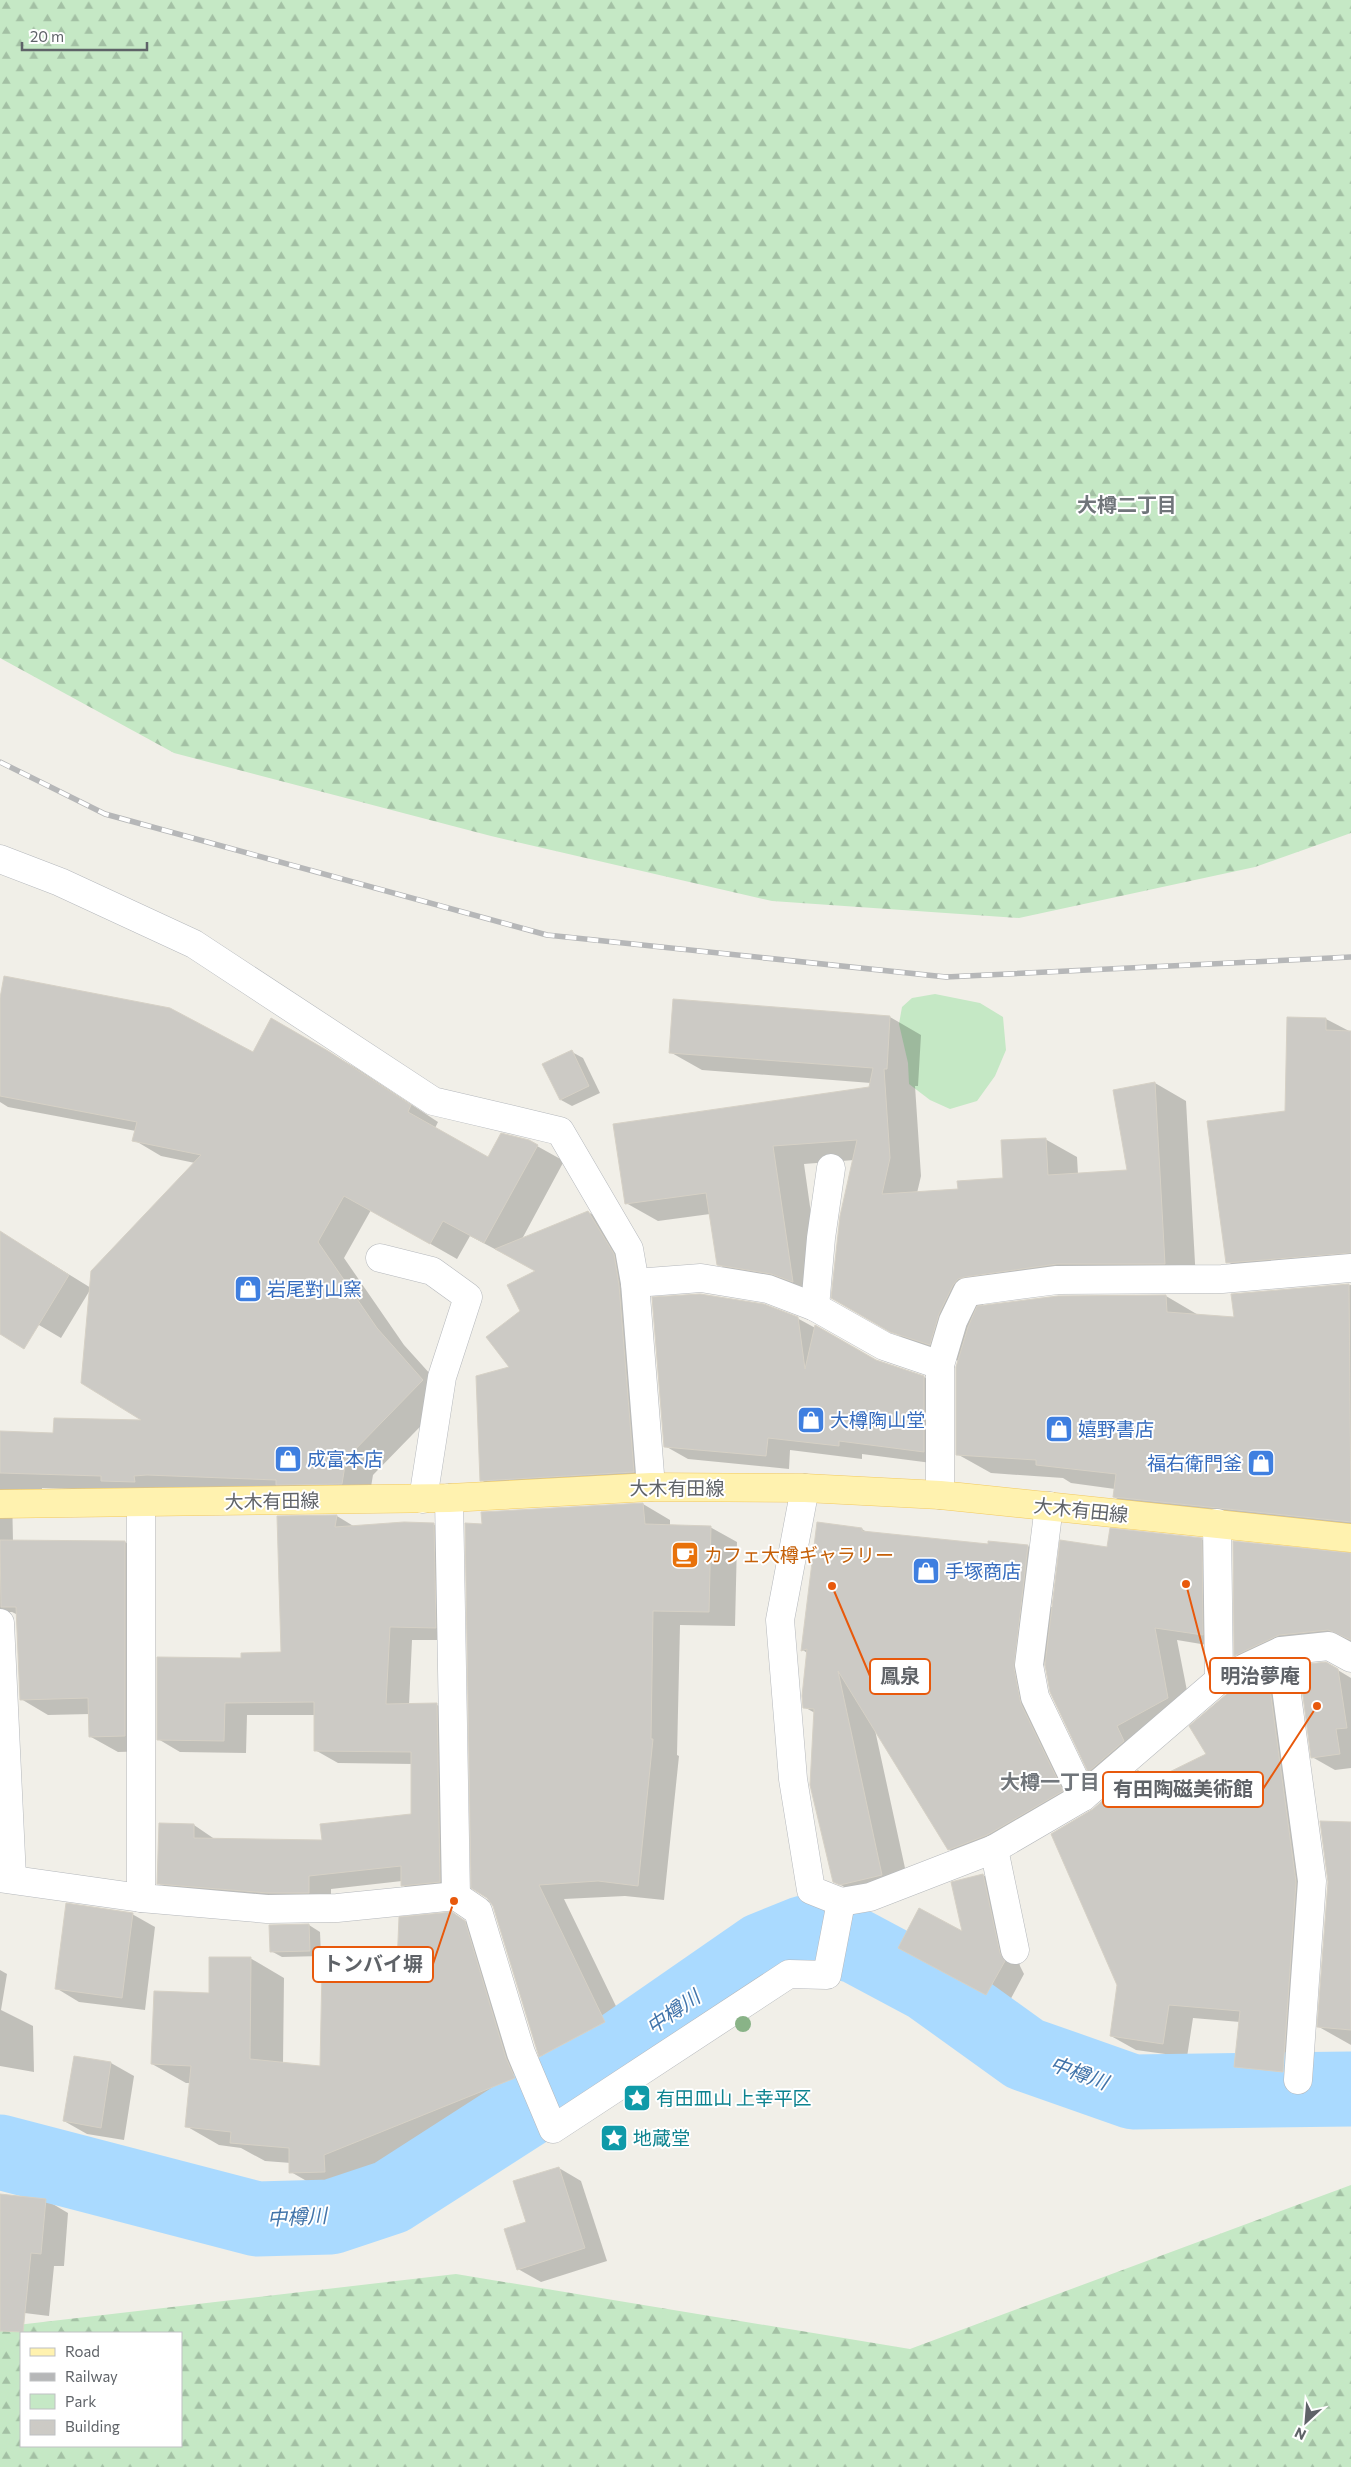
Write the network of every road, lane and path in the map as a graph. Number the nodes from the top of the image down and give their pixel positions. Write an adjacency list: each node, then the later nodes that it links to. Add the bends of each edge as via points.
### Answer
1 (0, 859): 5 (street, via 60,882 194,944 433,1101 560,1130 628,1249)
2 (831, 1168): 6 (street)
3 (380, 1258): 11 (street, via 432,1271 468,1297 442,1377)
4 (1351, 1268): 7 (street, via 1222,1278 1057,1280 967,1292 953,1320)
5 (635, 1283): 6 (street, via 701,1278 768,1289); 8 (street)
6 (815, 1307): 7 (street, via 884,1346)
7 (940, 1365): 10 (street)
8 (651, 1486): 9 (main road, 大木有田線); 11 (main road, 大木有田線)
9 (805, 1488): 10 (main road, 大木有田線); 26 (street, via 780,1620 793,1779 811,1890)
10 (940, 1496): 14 (main road, 大木有田線)
11 (436, 1498): 12 (main road, 大木有田線); 24 (street)
12 (141, 1503): 13 (main road, 大木有田線); 25 (street)
13 (0, 1504)
14 (1049, 1506): 15 (main road, 大木有田線); 21 (street, via 1029,1665 1035,1697)
15 (1217, 1523): 16 (main road, 大木有田線); 20 (street)
16 (1351, 1538)
17 (0, 1623): 23 (street)
18 (1281, 1651): 19 (street, via 1329,1646); 20 (street); 28 (street, via 1312,1881)
19 (1351, 1658)
20 (1219, 1680): 21 (street)
21 (1083, 1797): 22 (street)
22 (994, 1849): 26 (street); 27 (street)
23 (6, 1878): 25 (street)
24 (456, 1896): 25 (street, via 328,1908 266,1909); 26 (street, via 478,1911 521,2053 554,2130 789,1974 827,1975)
25 (141, 1898)
26 (840, 1909)
27 (1015, 1950)
28 (1298, 2080)

